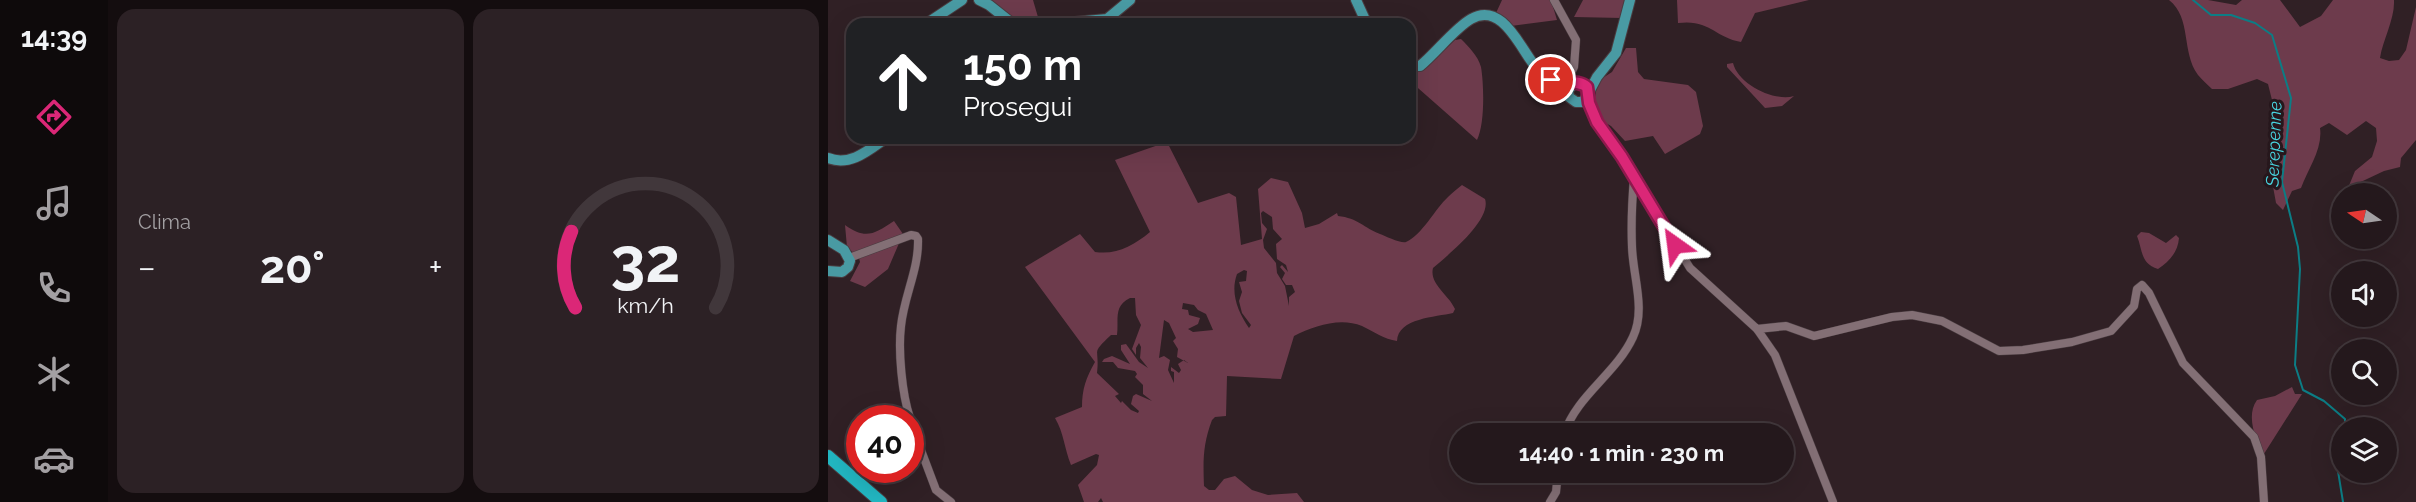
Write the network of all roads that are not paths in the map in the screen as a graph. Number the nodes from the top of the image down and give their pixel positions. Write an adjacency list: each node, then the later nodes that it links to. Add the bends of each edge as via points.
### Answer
1 (962, 0): 7 (main road)
2 (979, 0): 8 (main road)
3 (1130, 0): 9 (main road)
4 (1356, 0): 10 (main road)
5 (1554, 0): 14 (street, via 1576,40)
6 (1630, 0): 12 (main road, via 1619,47)
7 (935, 18)
8 (1005, 18)
9 (1108, 18)
10 (1364, 18)
11 (1416, 66): 13 (main road, via 1472,18 1488,15 1504,25)
12 (1603, 70): 14 (main road); 15 (main road)
13 (1546, 78): 14 (main road); 16 (main road)
14 (1574, 83): 15 (main road, via 1587,87); 16 (main road, via 1569,87)
15 (1588, 95): 16 (main road, via 1582,102); 17 (street)
16 (1573, 100): 17 (street)
17 (1597, 122): 20 (street)
18 (877, 144): 19 (main road, via 846,161)
19 (828, 158)
20 (1634, 177): 24 (street, via 1690,268); 26 (street, via 1632,247 1638,321 1633,338 1580,403)
21 (828, 240): 22 (main road)
22 (849, 258): 23 (main road, via 848,267 842,272); 25 (street, via 911,235 918,239 901,326)
23 (828, 271)
24 (1757, 329): 33 (street, via 1775,355); 34 (street, via 1786,326 1814,336 1912,315 1941,321 1999,351 2023,350 2111,331 2134,306 2137,289 2142,285 2150,293 2183,363 2254,437 2261,456)
25 (906, 405)
26 (1569, 423)
27 (828, 456): 30 (highway)
28 (924, 458): 31 (street, via 936,490)
29 (1557, 483): 32 (street)
30 (881, 502)
31 (951, 502)
32 (1550, 502)
33 (1833, 502)
34 (2264, 502)

